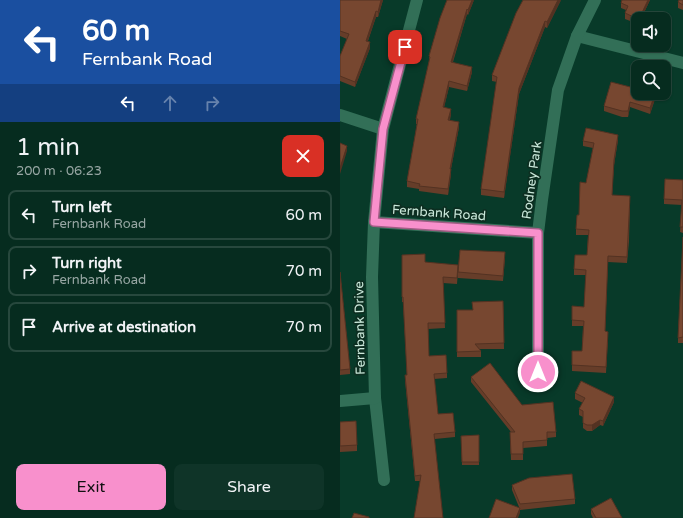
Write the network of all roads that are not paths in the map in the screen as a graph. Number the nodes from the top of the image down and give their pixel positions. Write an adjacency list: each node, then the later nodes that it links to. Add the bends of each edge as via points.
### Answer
1 (417, 0): 6 (street, Fernbank Road)
2 (595, 0): 3 (street, Rodney Park)
3 (577, 36): 4 (street); 8 (street, Rodney Park, via 558,90)
4 (683, 63)
5 (340, 115): 6 (street)
6 (383, 129): 7 (street, Fernbank Road)
7 (374, 222): 8 (street, Fernbank Road); 10 (street, Fernbank Drive, via 372,277)
8 (538, 233): 9 (street, Rodney Park)
9 (538, 372)
10 (375, 398): 11 (street); 12 (street, Fernbank Drive)
11 (340, 401)
12 (384, 480)

